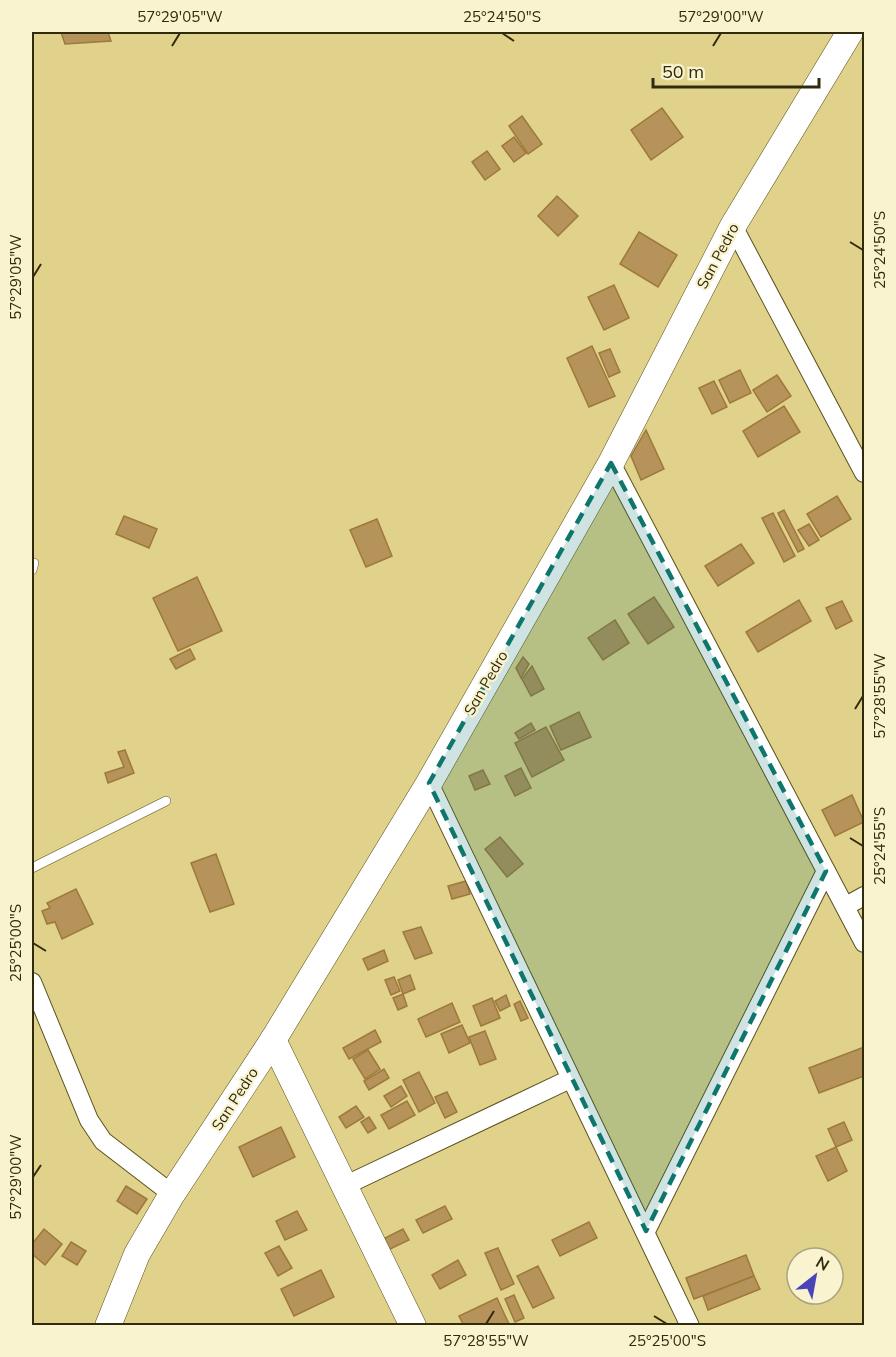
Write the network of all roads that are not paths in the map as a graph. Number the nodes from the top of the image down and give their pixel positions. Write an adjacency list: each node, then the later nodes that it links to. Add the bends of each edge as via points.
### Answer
1 (850, 32): 2 (street, San Pedro)
2 (733, 226): 3 (street, San Pedro); 4 (street)
3 (611, 463): 5 (street, San Pedro); 8 (street)
4 (864, 473)
5 (429, 783): 13 (street, San Pedro); 14 (street)
6 (166, 801): 7 (lane)
7 (32, 868)
8 (826, 872): 10 (street); 17 (street)
9 (864, 896): 10 (street)
10 (846, 906): 11 (street)
11 (864, 943)
12 (32, 982): 16 (street, via 93,1127 103,1141)
13 (273, 1040): 15 (street); 16 (street, San Pedro)
14 (570, 1079): 15 (street); 17 (street)
15 (344, 1186): 19 (street)
16 (172, 1194): 18 (street, San Pedro, via 137,1254)
17 (646, 1231): 20 (street)
18 (108, 1326)
19 (413, 1326)
20 (690, 1326)

